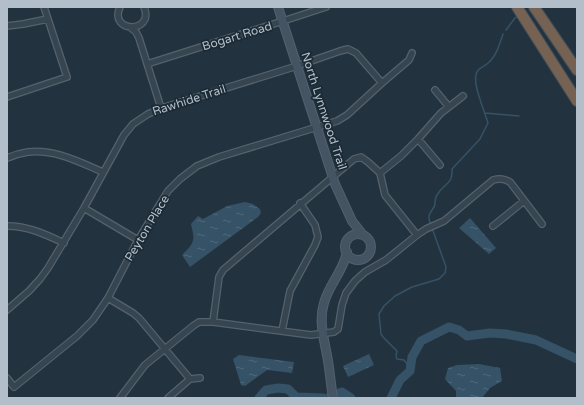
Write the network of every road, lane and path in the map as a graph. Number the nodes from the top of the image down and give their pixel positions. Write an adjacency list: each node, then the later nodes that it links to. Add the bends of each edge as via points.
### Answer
1 (44, 7): 8 (street)
2 (120, 7): 12 (street, via 119,20)
3 (278, 7): 9 (street, North Lynnwood Trail)
4 (326, 7): 9 (street, Bogart Road)
5 (517, 7): 22 (highway)
6 (534, 7): 17 (highway)
7 (146, 8): 10 (street)
8 (48, 19): 11 (street); 21 (street, via 67,78)
9 (283, 22): 15 (street, Bogart Road); 16 (street, North Lynnwood Trail)
10 (142, 23): 12 (street); 13 (street)
11 (7, 26)
12 (131, 28): 13 (street)
13 (139, 38): 15 (street)
14 (412, 53): 18 (street, Peyton Place, via 409,60)
15 (147, 64): 24 (street)
16 (297, 66): 18 (street, Rawhide Trail, via 348,50 356,53); 24 (street, Rawhide Trail); 25 (street, North Lynnwood Trail)
17 (577, 70)
18 (382, 83): 25 (street, Peyton Place, via 347,115)
19 (435, 90): 23 (street)
20 (463, 96): 23 (street)
21 (7, 97)
22 (577, 100)
23 (449, 107): 26 (street)
24 (161, 108): 29 (street, Rawhide Trail, via 133,124)
25 (317, 127): 31 (street, North Lynnwood Trail); 42 (street, Peyton Place, via 197,166 168,191)
26 (418, 139): 28 (street); 30 (street)
27 (7, 158): 29 (street, via 27,152 43,151)
28 (440, 165)
29 (103, 172): 34 (street, Rawhide Trail)
30 (380, 173): 31 (street, via 361,157 354,159); 40 (street, via 385,195)
31 (332, 176): 33 (street); 35 (street, North Lynnwood Trail)
32 (524, 201): 36 (street); 38 (street); 40 (street, via 510,182 499,178 493,180 444,222)
33 (300, 204): 49 (street, via 223,270 219,277); 50 (street, via 315,225 318,237 290,291)
34 (84, 208): 42 (street); 43 (street, Rawhide Trail)
35 (352, 221): 39 (street, North Lynnwood Trail); 41 (street)
36 (542, 224)
37 (7, 226): 43 (street, via 27,228)
38 (493, 226)
39 (363, 234): 41 (street); 45 (street, via 370,240 371,249 367,256)
40 (417, 235): 51 (street, via 355,281 346,292 338,329)
41 (350, 237): 44 (street, via 346,244)
42 (138, 240): 47 (street, Peyton Place)
43 (64, 242): 48 (street, Rawhide Trail, via 40,279)
44 (346, 252): 45 (street, via 352,258); 46 (street)
45 (360, 260): 46 (street)
46 (340, 271): 51 (street, via 324,300 321,319)
47 (108, 298): 52 (street, via 139,318); 53 (street, Peyton Place, via 93,320 77,336 14,387)
48 (7, 310)
49 (213, 322): 50 (street); 52 (street, via 199,322 192,326)
50 (282, 331): 51 (street)
51 (323, 334): 58 (street)
52 (166, 349): 55 (street); 56 (street, via 145,364)
53 (7, 378)
54 (200, 378): 55 (street)
55 (190, 379): 57 (street)
56 (122, 397)
57 (168, 398)
58 (333, 398)

